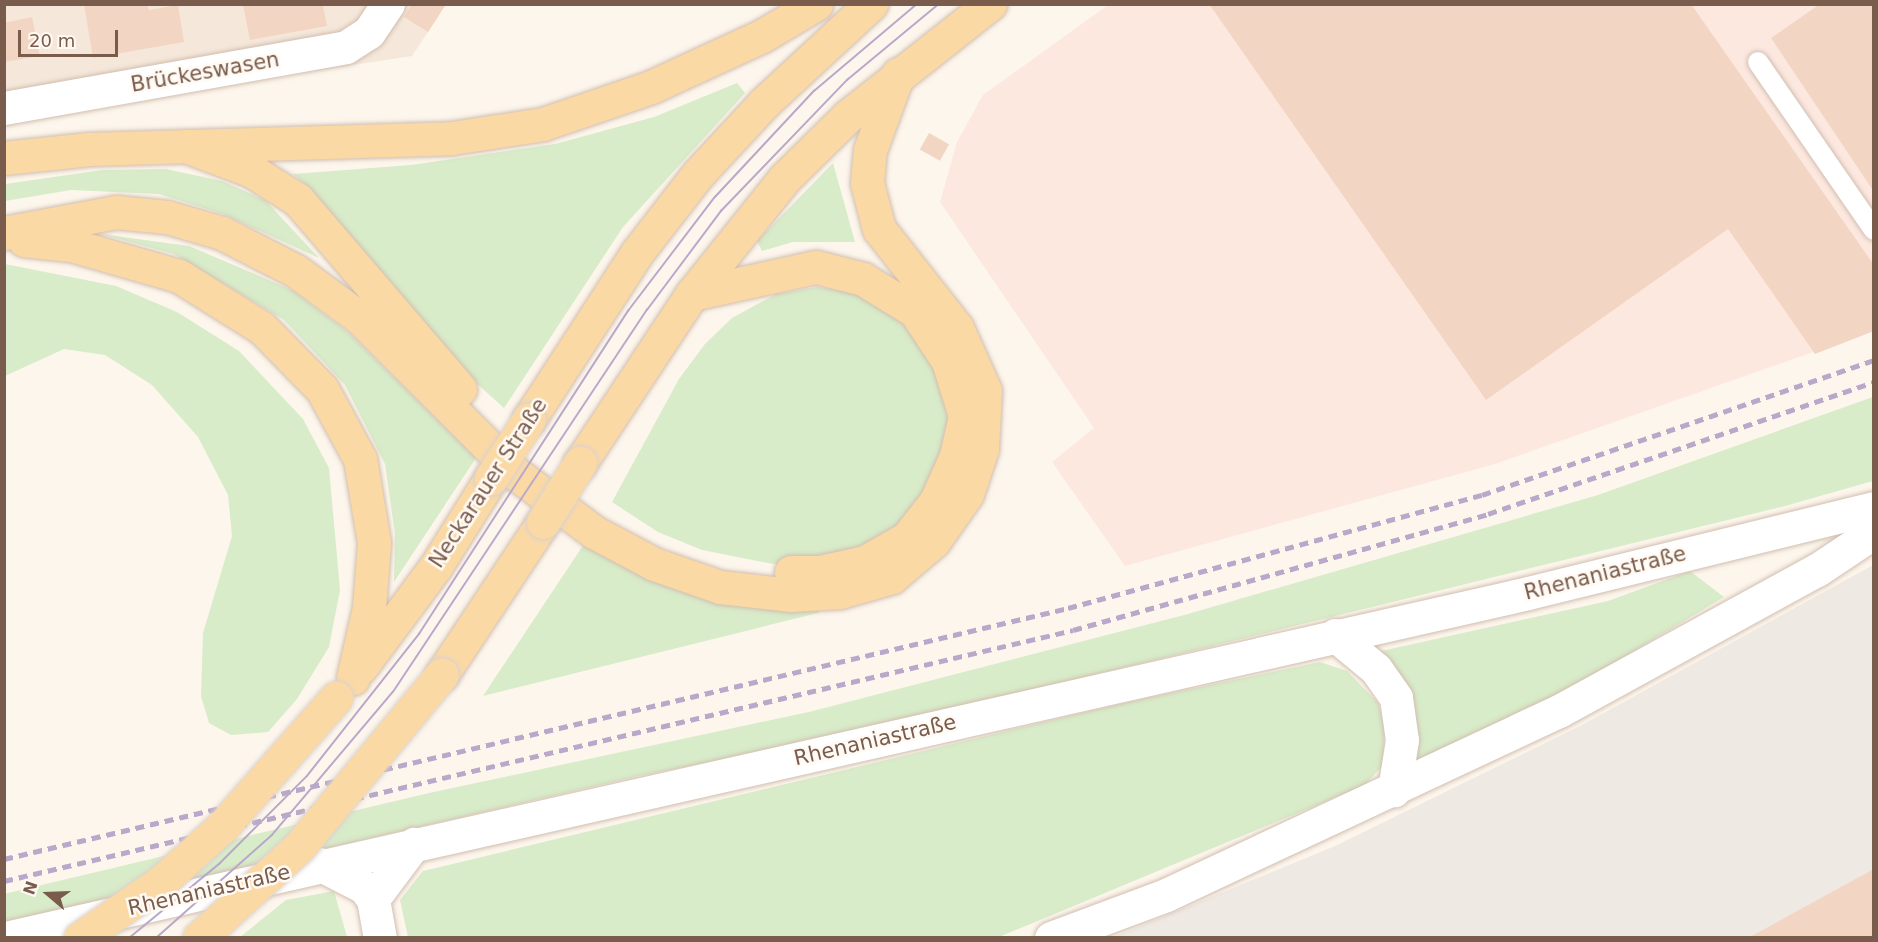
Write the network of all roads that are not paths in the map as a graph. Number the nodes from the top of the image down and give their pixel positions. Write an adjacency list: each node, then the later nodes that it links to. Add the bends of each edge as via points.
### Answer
1 (388, 4): 7 (street, Brückeswasen, via 369,32 346,47)
2 (816, 4): 8 (main road, via 762,36 651,87 543,124 452,138)
3 (871, 4): 19 (main road, Neckarauer Straße, bridge, via 764,103 698,174 636,254 435,566)
4 (990, 4): 6 (main road)
5 (1758, 62): 10 (lane)
6 (898, 74): 11 (main road, via 870,150 867,183 879,229 957,328 985,391 982,449 967,494 934,541 891,577 840,592 790,595 720,587 654,564 594,532 515,473 360,318 296,271 222,233 167,217 116,212); 13 (main road, via 784,179)
7 (4, 108)
8 (186, 146): 9 (main road); 13 (main road, via 252,171 298,200 457,385 525,455 608,519 656,547 760,571 820,572 865,562 907,537 936,501 956,456 965,416 948,361 915,311 863,279 816,267)
9 (4, 158)
10 (1874, 230)
11 (4, 233)
12 (4, 238): 19 (main road, via 71,245 179,276 262,328 322,389 360,459 374,543 369,608)
13 (692, 294): 26 (main road, bridge, via 442,674 299,847)
14 (1874, 508): 15 (street, Rhenaniastraße)
15 (1800, 525): 17 (street); 18 (street, Rhenaniastraße)
16 (1874, 532): 17 (street)
17 (1817, 570): 20 (street, via 1559,711)
18 (1335, 634): 20 (street, via 1376,669 1396,698 1402,740); 21 (street, Rhenaniastraße)
19 (345, 688): 25 (main road, Neckarauer Straße, bridge, via 223,826 161,882)
20 (1394, 790): 28 (street, via 1166,895)
21 (414, 844): 22 (street, Rhenaniastraße); 23 (street)
22 (319, 864): 23 (street, via 364,886); 24 (street, Rhenaniastraße)
23 (373, 899): 27 (street)
24 (5, 938)
25 (80, 938)
26 (199, 938)
27 (380, 938)
28 (1051, 938)

